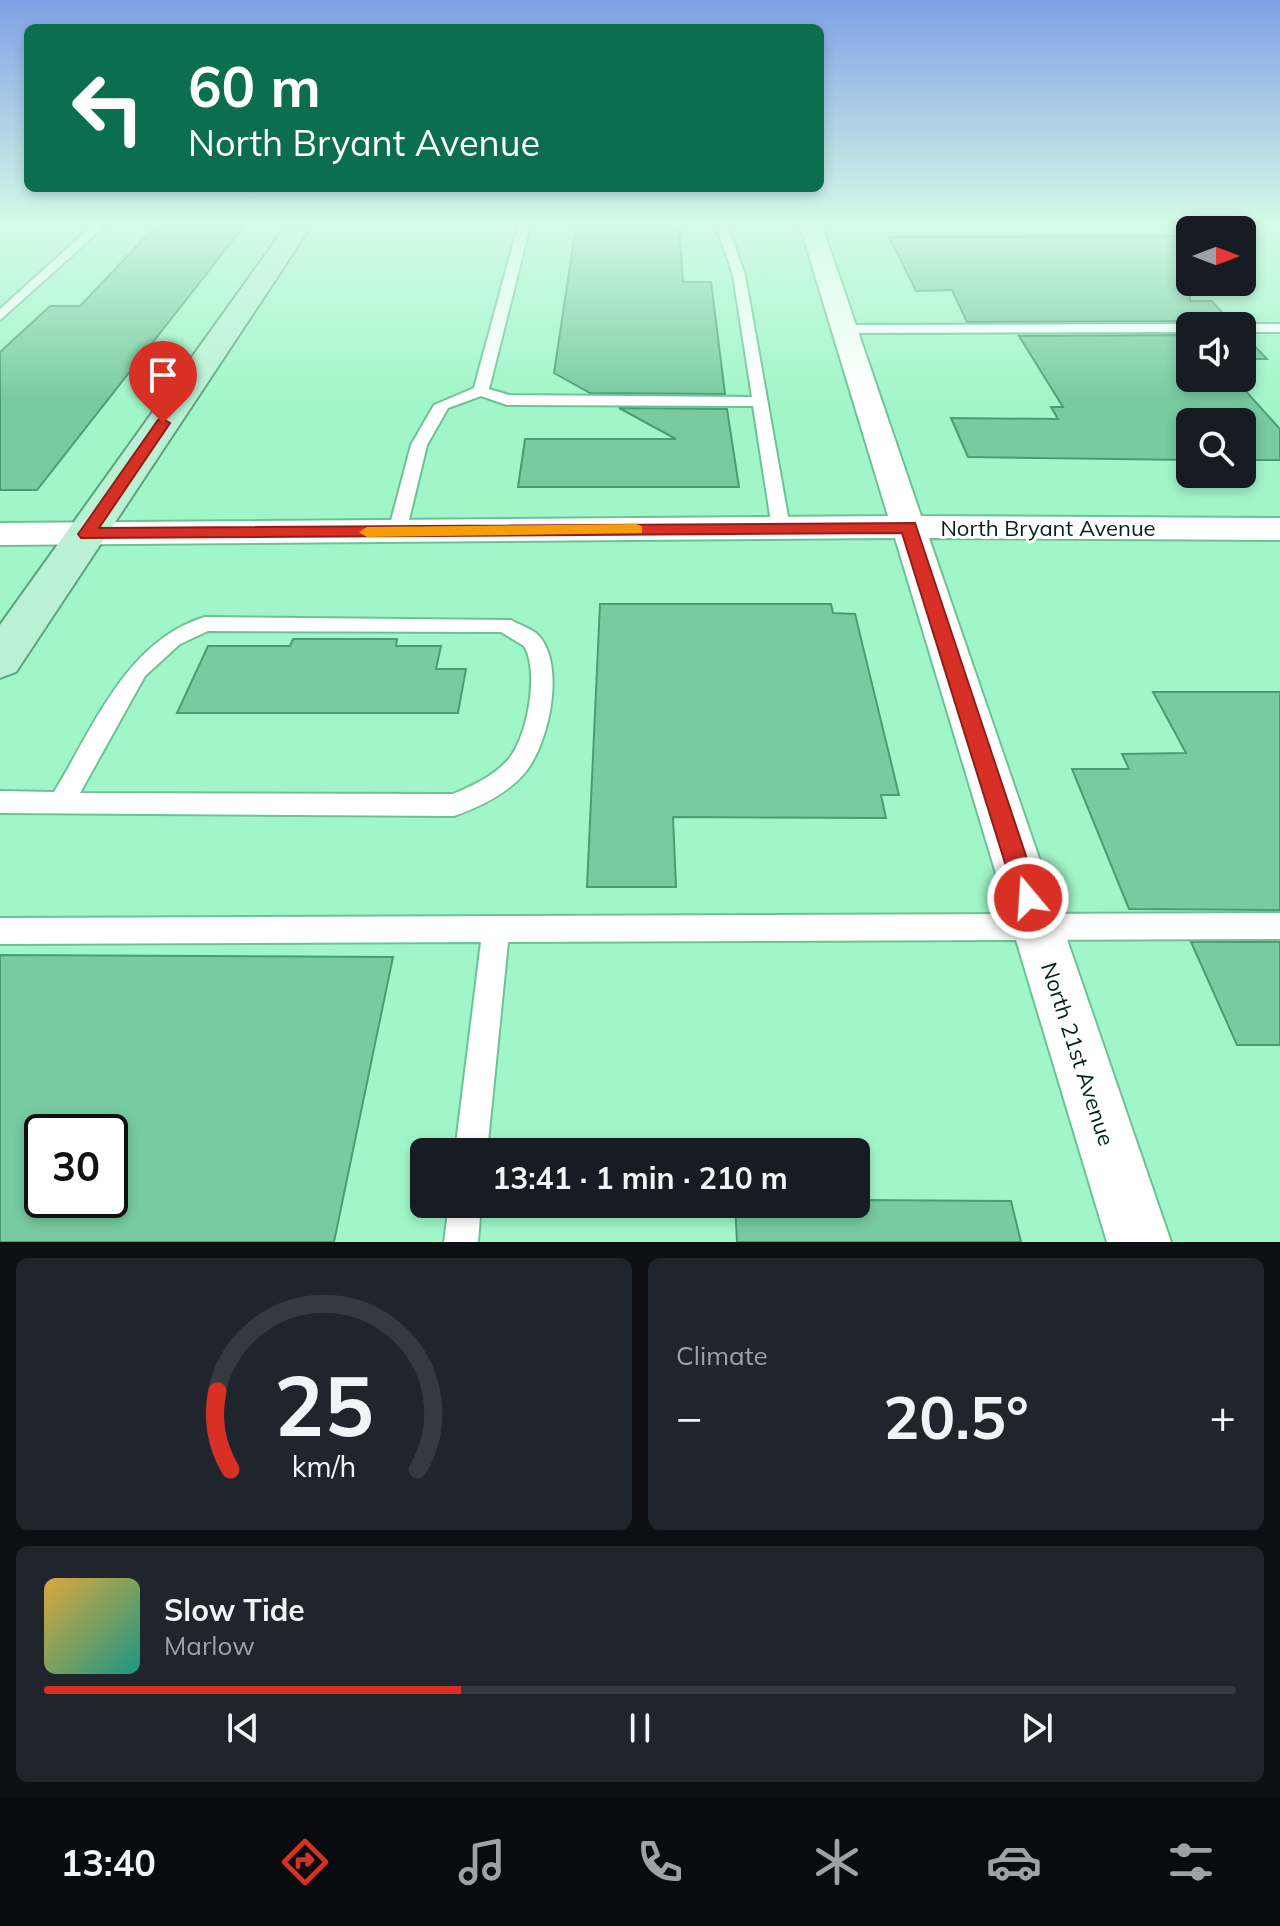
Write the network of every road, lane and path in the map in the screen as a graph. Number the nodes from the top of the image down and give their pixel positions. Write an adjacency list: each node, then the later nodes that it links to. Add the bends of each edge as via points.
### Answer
1 (35, 284): 6 (lane)
2 (259, 284): 18 (main road)
3 (509, 284): 11 (lane)
4 (740, 284): 12 (lane)
5 (830, 284): 10 (street, North 21st Avenue)
6 (0, 316)
7 (1176, 328): 10 (lane)
8 (1256, 328): 9 (lane)
9 (1280, 328)
10 (844, 329): 13 (street, North 21st Avenue)
11 (481, 391): 12 (lane, via 507,400); 16 (lane, via 442,405 419,445)
12 (760, 402): 14 (lane)
13 (909, 527): 14 (street, North Bryant Avenue); 15 (street, North Bryant Avenue); 22 (street, North 21st Avenue)
14 (781, 528): 16 (street, North Bryant Avenue)
15 (1280, 529)
16 (397, 532): 18 (street, North Bryant Avenue)
17 (0, 534): 18 (street, North Bryant Avenue)
18 (86, 534): 19 (main road)
19 (0, 660)
20 (0, 802): 21 (lane)
21 (61, 803): 21 (lane, via 454,805 494,788 523,759 538,716 541,661 532,642 504,625 205,624 173,639 138,670)
22 (1037, 926): 23 (lane); 24 (lane); 29 (street, North 21st Avenue)
23 (1280, 926)
24 (496, 929): 25 (lane); 26 (lane)
25 (0, 931)
26 (473, 1138)
27 (464, 1218): 28 (lane)
28 (461, 1242)
29 (1139, 1242)

